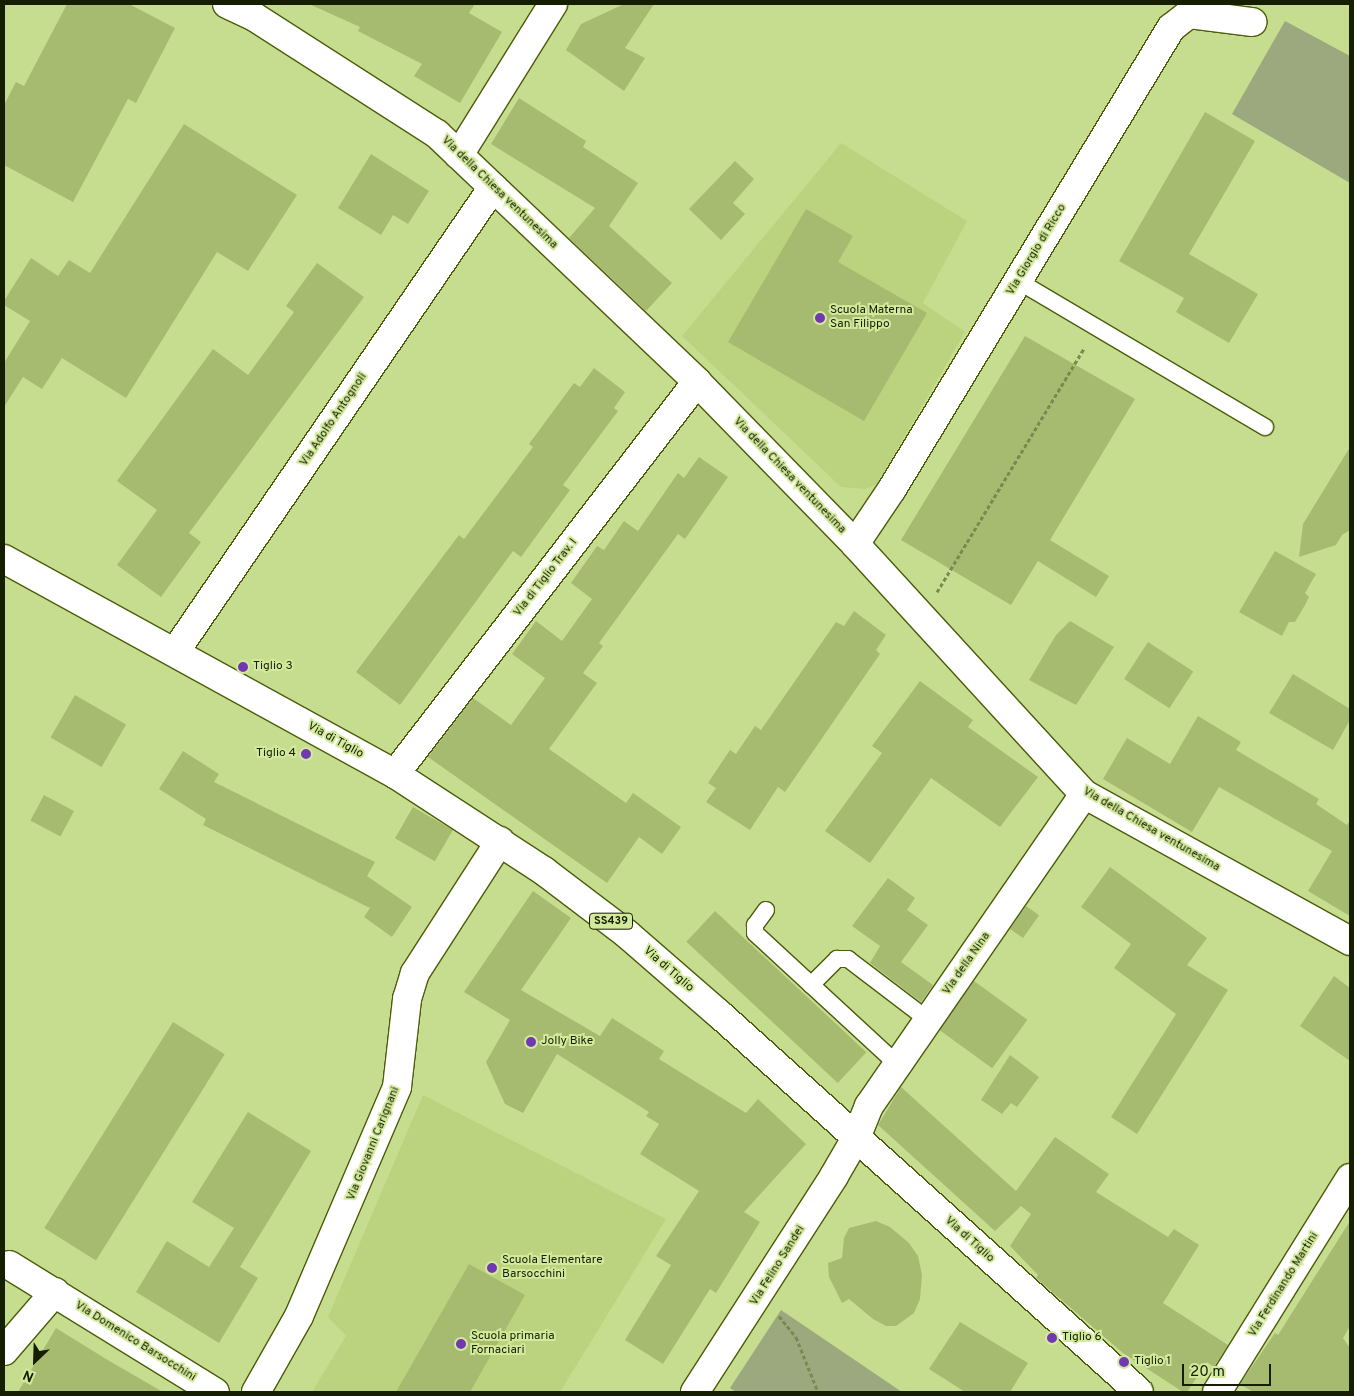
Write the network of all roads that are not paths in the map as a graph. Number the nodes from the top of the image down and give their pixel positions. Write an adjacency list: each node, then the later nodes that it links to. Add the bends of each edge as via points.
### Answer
1 (552, 4): 4 (street)
2 (230, 5): 4 (street, Via della Chiesa ventunesima, via 368,88 437,134)
3 (1252, 22): 6 (street, Via Giorgio di Ricco, via 1189,14 1171,28)
4 (459, 155): 5 (street, Via della Chiesa ventunesima)
5 (493, 187): 7 (street, Via della Chiesa ventunesima); 11 (street, Via Adolfo Antognoli)
6 (1018, 281): 8 (lane); 9 (street, Via Giorgio di Ricco, via 892,490)
7 (697, 382): 9 (street, Via della Chiesa ventunesima); 12 (street, Via di Tiglio Trav. I)
8 (1265, 427)
9 (855, 544): 13 (street, Via della Chiesa ventunesima, via 1008,715)
10 (4, 559): 11 (street, Via di Tiglio / SS439)
11 (175, 652): 12 (street, Via di Tiglio / SS439)
12 (395, 774): 14 (street, Via di Tiglio / SS439)
13 (1084, 794): 16 (street, Via della Chiesa ventunesima); 18 (street, Via della Nina)
14 (500, 841): 20 (street, Via di Tiglio / SS439, via 627,934); 26 (street, Via Giovanni Carignani, via 415,973 406,999 397,1087 299,1316)
15 (766, 910): 17 (lane, via 755,925 755,933)
16 (1350, 941)
17 (811, 985): 18 (lane, via 837,959 848,959); 19 (lane)
18 (928, 1020): 19 (street, Via della Nina)
19 (897, 1064): 20 (street, Via della Nina, via 869,1106)
20 (856, 1138): 27 (street, Via Felino Sandei, via 758,1298); 28 (street, Via di Tiglio / SS439)
21 (1350, 1178): 29 (street, Via Ferdinando Martini)
22 (9, 1265): 23 (street, Via Domenico Barsocchini)
23 (55, 1292): 24 (street); 25 (street, Via Domenico Barsocchini)
24 (4, 1350)
25 (215, 1392)
26 (256, 1392)
27 (695, 1392)
28 (1139, 1392)
29 (1217, 1392)

